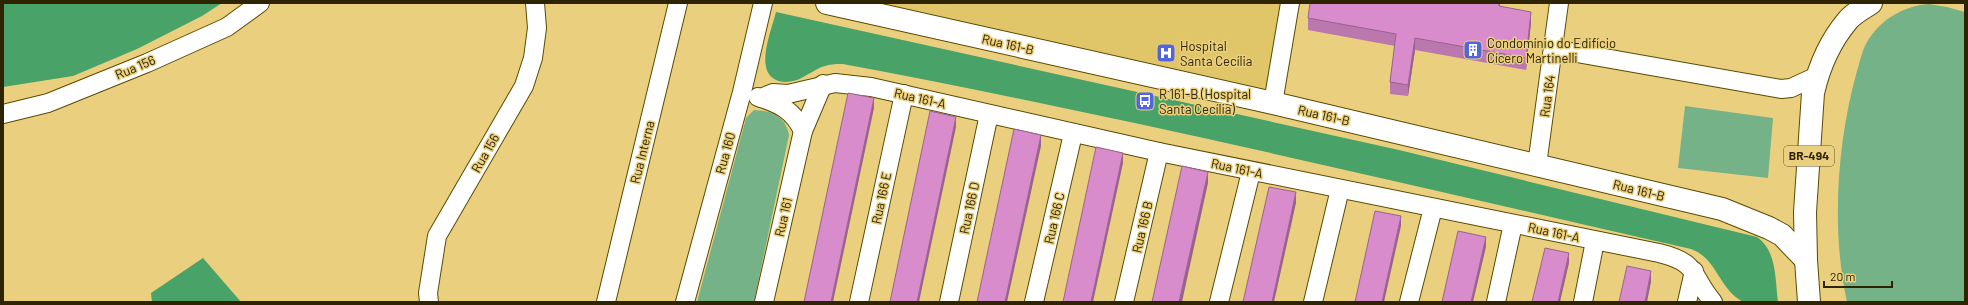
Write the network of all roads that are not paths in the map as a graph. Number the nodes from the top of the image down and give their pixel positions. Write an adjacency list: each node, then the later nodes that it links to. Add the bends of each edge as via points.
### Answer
1 (260, 3): 17 (street, Rua 156, via 227,27 147,63 48,103)
2 (535, 3): 30 (street, Rua 156, via 537,28 533,58 524,86 438,236 428,293)
3 (678, 3): 31 (street, Rua Interna)
4 (763, 3): 13 (street, Rua 160)
5 (827, 3): 16 (street, Rua 161-B)
6 (1290, 3): 16 (street)
7 (1559, 3): 10 (street, Rua 164)
8 (1871, 3): 9 (street)
9 (1854, 11): 11 (street, BR-494, via 1826,56)
10 (1554, 48): 11 (street, via 1781,90); 22 (street, Rua 164)
11 (1817, 76): 28 (street, BR-494, via 1813,92 1808,166)
12 (824, 84): 14 (street, Rua 161-A, via 853,84); 15 (street, Rua 161-A, via 804,91 773,93); 19 (street, Rua 161)
13 (742, 92): 15 (street); 32 (street, Rua 160)
14 (904, 94): 18 (street, Rua 161-A); 34 (street, Rua 166 E)
15 (761, 98): 19 (street, via 790,112 798,120)
16 (1273, 103): 22 (street, Rua 161-B)
17 (3, 114)
18 (989, 114): 20 (street, Rua 161-A); 35 (street, Rua 166 D)
19 (803, 131): 33 (street, Rua 161)
20 (1073, 134): 21 (street, Rua 161-A); 36 (street, Rua 166 C)
21 (1159, 152): 23 (street, Rua 161-A); 37 (street, Rua 166 B)
22 (1537, 165): 28 (street, Rua 161-B, via 1739,215 1782,235)
23 (1251, 172): 24 (street, Rua 161-A); 38 (street)
24 (1340, 189): 25 (street, Rua 161-A); 39 (street)
25 (1433, 208): 26 (street, Rua 161-A); 40 (street)
26 (1513, 224): 27 (street, Rua 161-A); 41 (street)
27 (1595, 241): 29 (street, Rua 161-A, via 1677,258); 42 (street)
28 (1806, 260): 45 (street, BR-494)
29 (1694, 271): 43 (street); 44 (street, Rua 161-A)
30 (429, 302)
31 (606, 302)
32 (685, 302)
33 (764, 302)
34 (859, 302)
35 (949, 302)
36 (1034, 302)
37 (1124, 302)
38 (1219, 302)
39 (1313, 302)
40 (1409, 302)
41 (1496, 302)
42 (1583, 302)
43 (1687, 302)
44 (1713, 302)
45 (1809, 302)

